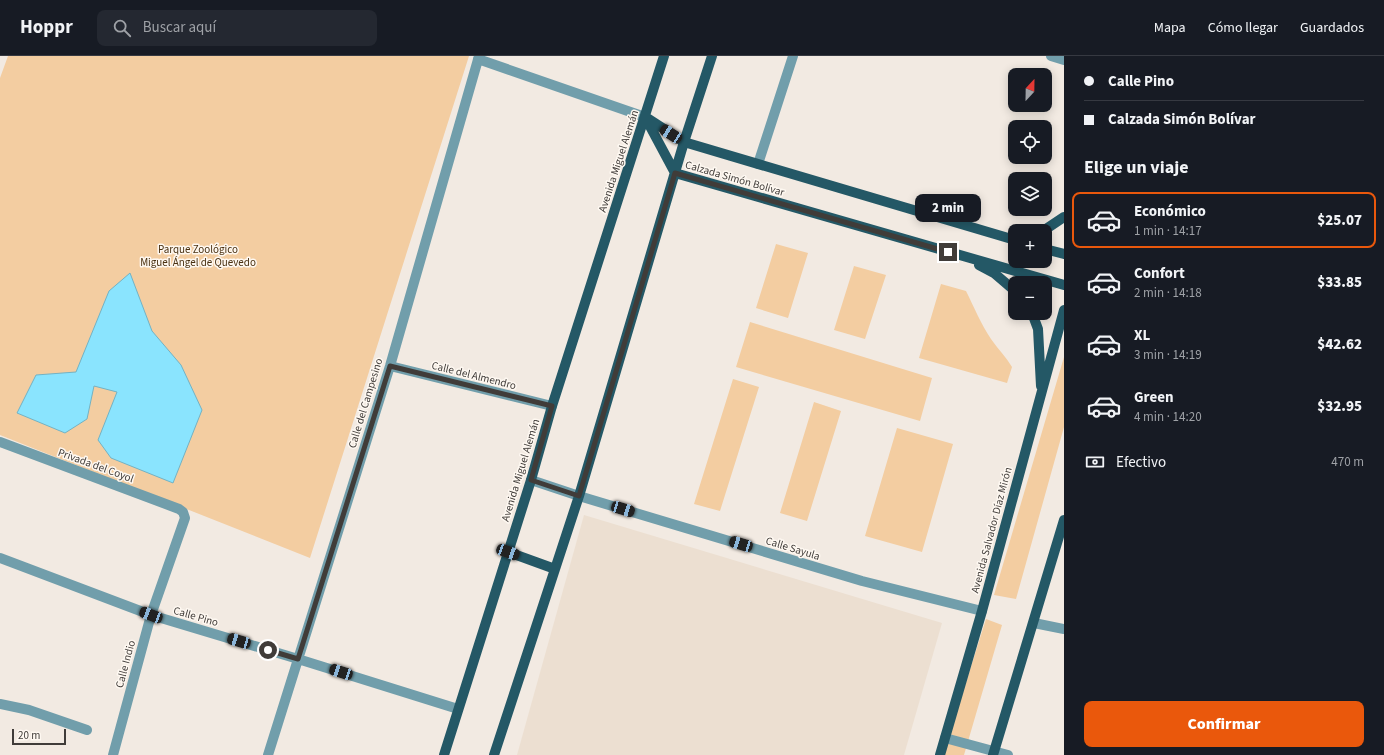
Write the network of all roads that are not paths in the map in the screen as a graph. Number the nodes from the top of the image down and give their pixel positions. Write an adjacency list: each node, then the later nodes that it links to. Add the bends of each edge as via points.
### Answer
1 (664, 56): 7 (main road, Avenida Miguel Alemán)
2 (712, 56): 8 (main road)
3 (793, 56): 9 (street)
4 (1051, 56): 6 (street)
5 (479, 58): 7 (street); 23 (street, Calle del Campesino)
6 (1064, 60)
7 (645, 117): 8 (main road, Calzada Simón Bolívar); 10 (main road, Calzada Simón Bolívar); 25 (main road, Avenida Miguel Alemán)
8 (684, 142): 9 (main road, Calzada Simón Bolívar); 10 (main road)
9 (758, 164): 13 (main road, Calzada Simón Bolívar)
10 (675, 173): 18 (main road, Calzada Simón Bolívar); 28 (main road)
11 (1064, 217): 12 (main road)
12 (1052, 225)
13 (999, 235): 14 (main road); 15 (main road, Calzada Simón Bolívar)
14 (1008, 236)
15 (1008, 238)
16 (1052, 251): 17 (main road)
17 (1064, 254)
18 (963, 256): 19 (main road, Calzada Simón Bolívar); 20 (main road, via 994,273)
19 (1064, 285)
20 (1008, 286)
21 (1064, 310): 24 (main road, Avenida Salvador Díaz Mirón)
22 (1035, 320): 24 (main road, via 1038,329)
23 (390, 366): 25 (street, Calle del Almendro); 38 (street, Calle del Campesino)
24 (1041, 395): 34 (main road, Avenida Salvador Díaz Mirón)
25 (552, 406): 27 (main road, Avenida Miguel Alemán)
26 (0, 442): 29 (street, Privada del Coyol)
27 (531, 480): 28 (street, Calle Sayula); 31 (main road, Avenida Miguel Alemán)
28 (579, 496): 33 (main road); 34 (street, Calle Sayula, via 862,581)
29 (184, 512): 35 (street, Calle Indio, via 185,518)
30 (1064, 520): 36 (main road)
31 (508, 552): 33 (main road); 40 (main road, Avenida Miguel Alemán)
32 (1, 561): 35 (street, Calle Pino)
33 (555, 569): 47 (main road)
34 (982, 611): 42 (main road, Avenida Salvador Díaz Mirón)
35 (151, 615): 38 (street, Calle Pino); 44 (street, Calle Indio)
36 (1034, 623): 37 (street); 43 (main road)
37 (1064, 629)
38 (298, 659): 40 (street, Calle Pino); 45 (street, Calle del Campesino)
39 (0, 704): 41 (street, via 29,710)
40 (458, 709): 46 (main road, Avenida Miguel Alemán)
41 (87, 730)
42 (945, 738): 43 (street); 48 (main road, Avenida Salvador Díaz Mirón)
43 (994, 753): 49 (street)
44 (113, 755)
45 (268, 755)
46 (444, 755)
47 (494, 755)
48 (940, 755)
49 (1008, 755)

